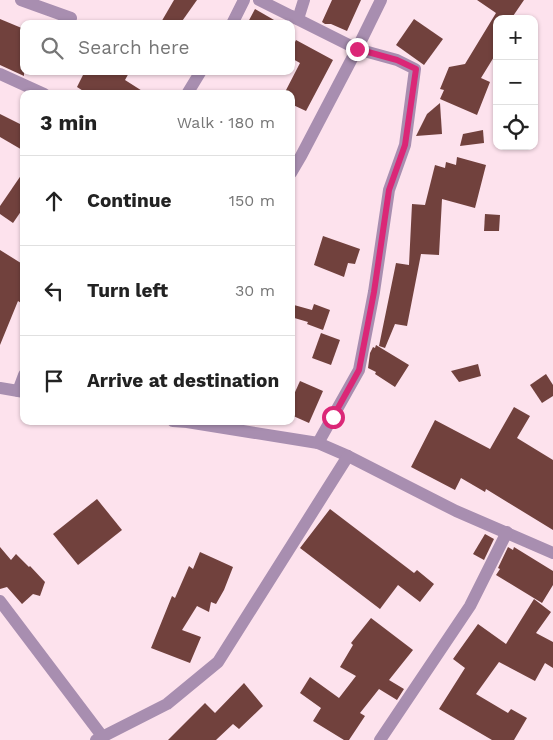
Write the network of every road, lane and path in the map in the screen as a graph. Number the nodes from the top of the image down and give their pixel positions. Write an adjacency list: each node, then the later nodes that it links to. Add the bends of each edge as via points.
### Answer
1 (21, 0): 6 (street)
2 (244, 0): 8 (street)
3 (259, 0): 7 (street)
4 (304, 0): 7 (street)
5 (381, 0): 9 (street)
6 (72, 18)
7 (298, 19): 9 (street)
8 (234, 20)
9 (357, 49): 14 (street); 18 (street, via 416,69 405,145 389,190 359,370)
10 (0, 74): 12 (street)
11 (199, 75): 13 (street)
12 (35, 90)
13 (189, 90)
14 (295, 167)
15 (0, 388): 16 (street)
16 (20, 391)
17 (206, 425): 18 (street)
18 (318, 443): 19 (street)
19 (348, 456): 20 (street, via 456,511); 23 (street, via 218,662 167,704)
20 (507, 532): 21 (street); 24 (street, via 470,606)
21 (553, 553)
22 (0, 601): 23 (street)
23 (99, 738)
24 (380, 740)

